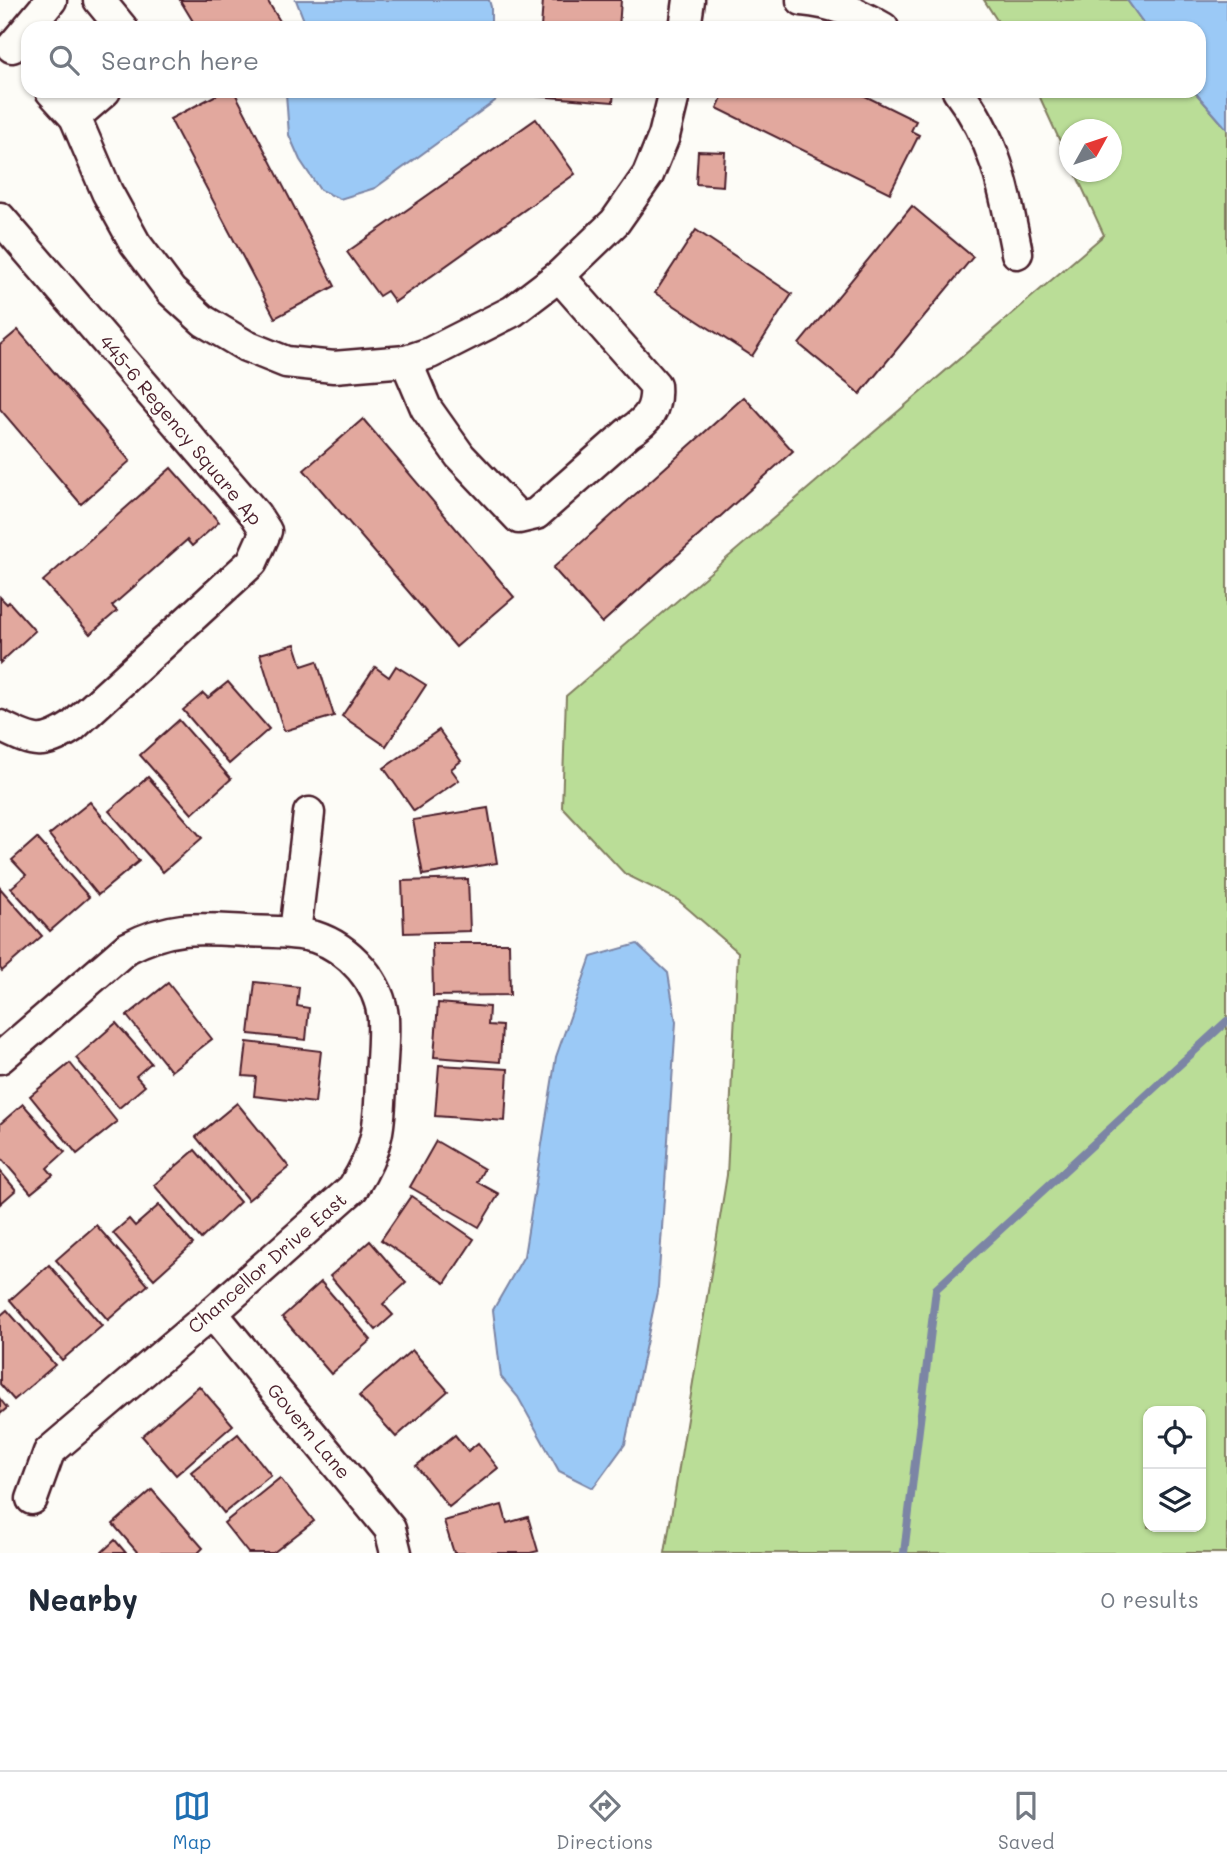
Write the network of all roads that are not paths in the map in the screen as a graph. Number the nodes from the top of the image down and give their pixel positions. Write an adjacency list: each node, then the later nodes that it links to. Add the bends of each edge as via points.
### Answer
1 (51, 0): 5 (street)
2 (99, 0): 6 (street)
3 (689, 0): 7 (street)
4 (819, 1): 8 (street)
5 (35, 21)
6 (116, 21)
7 (686, 21)
8 (872, 21)
9 (57, 98): 13 (street)
10 (97, 98): 13 (street)
11 (673, 98): 16 (street, via 648,175 615,222)
12 (963, 98): 15 (street, via 977,116 994,156)
13 (75, 117): 17 (street, via 135,243 171,291 204,321 286,362 334,367)
14 (0, 218): 18 (street, 445-6 Regency Square Ap, via 266,531 252,562 72,727 54,738 33,741)
15 (1017, 253)
16 (559, 276): 17 (street, via 513,311); 17 (street, via 655,385 657,402 643,423 536,513 519,518 460,456 426,408)
17 (406, 361)
18 (0, 726)
19 (309, 813): 20 (street)
20 (295, 933): 21 (street, Chancellor Drive East, via 200,929 149,936 127,948); 22 (street, Chancellor Drive East, via 340,949 361,968 376,991 383,1017 376,1143 353,1188)
21 (0, 1058)
22 (212, 1313): 23 (street, Chancellor Drive East, via 49,1452); 24 (street, Govern Lane, via 390,1529)
23 (32, 1499)
24 (396, 1553)

